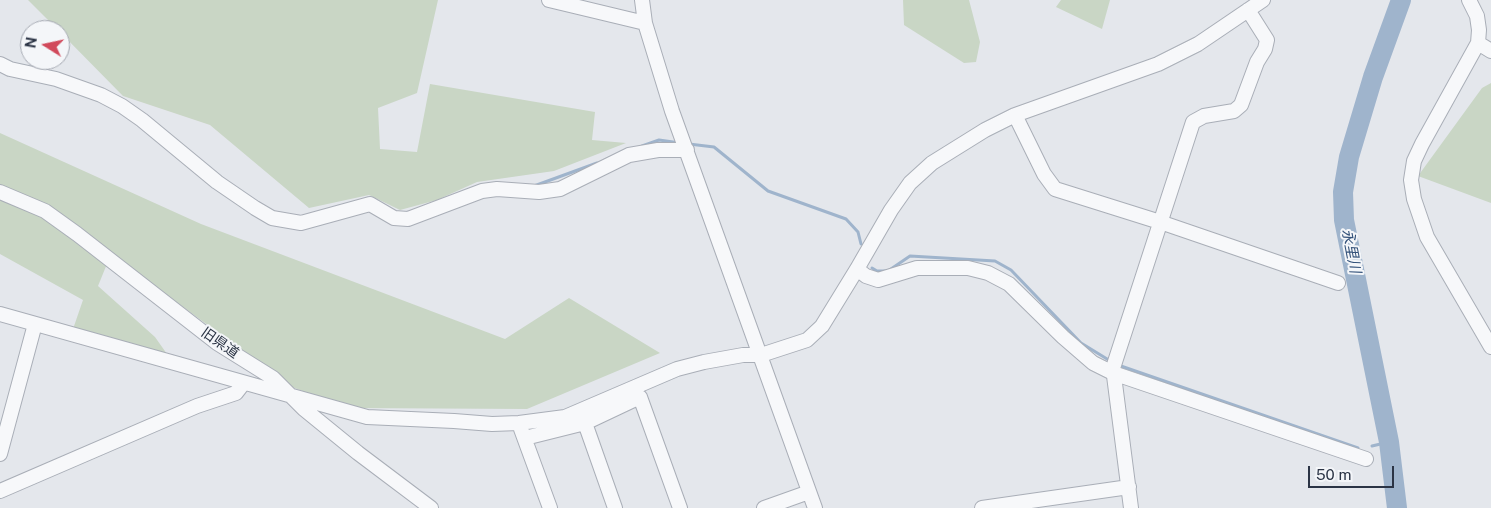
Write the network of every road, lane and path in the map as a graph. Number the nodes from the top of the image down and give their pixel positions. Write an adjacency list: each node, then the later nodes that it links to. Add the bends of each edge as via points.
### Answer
1 (549, 0): 6 (street)
2 (642, 0): 6 (street)
3 (1261, 0): 5 (street)
4 (1469, 0): 7 (street, via 1477,16 1479,30)
5 (1248, 10): 9 (street, via 1198,44 1158,64); 12 (street, via 1268,40 1265,49 1241,105 1234,111 1204,116 1193,122)
6 (645, 23): 10 (street)
7 (1488, 43): 17 (street, via 1422,144 1414,161 1411,180 1427,237)
8 (0, 64): 10 (street, via 56,79 115,102 255,208 272,218 301,223 370,204 394,218 408,219 482,191 560,189 629,155)
9 (1015, 115): 12 (street, via 1044,174 1055,189); 13 (street, via 932,163 910,183)
10 (685, 144): 18 (street)
11 (0, 192): 21 (street, 旧県道, via 45,212 77,234 217,343 273,378)
12 (1160, 222): 14 (street); 19 (street)
13 (857, 270): 18 (street, via 815,333 807,340); 19 (street, via 878,280 917,268 968,268 988,272 1009,284 1094,363)
14 (1338, 283)
15 (0, 314): 16 (street)
16 (35, 324): 20 (street); 25 (street)
17 (1491, 346)
18 (761, 355): 23 (street, via 743,355 678,369 565,417); 29 (street)
19 (1114, 367): 26 (street); 27 (street)
20 (243, 384): 21 (street); 28 (street, via 236,393 197,406)
21 (290, 396): 23 (street, via 367,417); 30 (street, 旧県道)
22 (585, 423): 24 (street); 32 (street); 33 (street, via 640,397)
23 (519, 424): 24 (street)
24 (525, 438): 31 (street)
25 (0, 454)
26 (1366, 459)
27 (1129, 487): 36 (street); 37 (street)
28 (0, 491)
29 (809, 492): 34 (street); 35 (street)
30 (430, 508)
31 (550, 508)
32 (614, 508)
33 (680, 508)
34 (764, 508)
35 (815, 508)
36 (982, 508)
37 (1131, 508)

